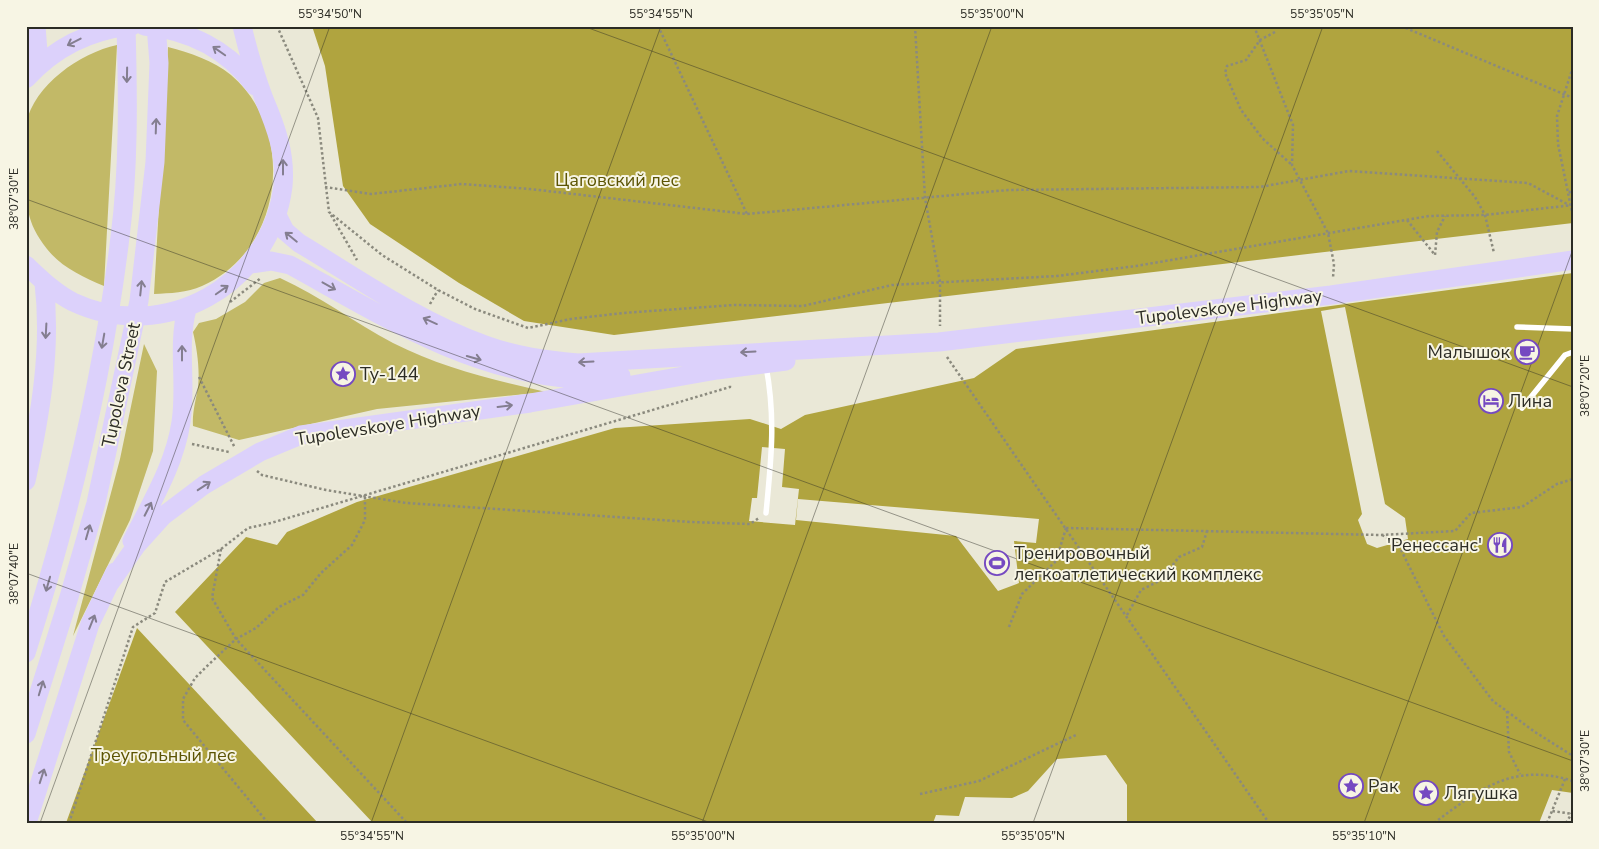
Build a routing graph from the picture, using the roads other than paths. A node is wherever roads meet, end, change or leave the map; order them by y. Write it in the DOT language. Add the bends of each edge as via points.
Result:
graph roads {
  1 [pos="36,26"];
  2 [pos="132,26"];
  3 [pos="144,26"];
  4 [pos="156,26"];
  5 [pos="242,26"];
  6 [pos="120,27"];
  7 [pos="32,72"];
  8 [pos="264,99"];
  9 [pos="277,215"];
  10 [pos="1573,260"];
  11 [pos="26,265"];
  12 [pos="258,269"];
  13 [pos="44,283"];
  14 [pos="188,308"];
  15 [pos="1517,326"];
  16 [pos="1573,329"];
  17 [pos="884,345"];
  18 [pos="1573,352"];
  19 [pos="765,364"];
  20 [pos="722,369"];
  21 [pos="1522,408"];
  22 [pos="26,481"];
  23 [pos="766,513"];
  24 [pos="110,583"];
  25 [pos="26,653"];
  26 [pos="26,734"];
  27 [pos="27,823"];
  1 -- 7 [label="main road"];
  2 -- 6 [label="main road"];
  8 -- 3 [label="main road, one-way" via="244,71 217,49 186,34"];
  26 -- 4 [label="main road, Tupoleva Street, one-way" via="96,503 139,301 155,162 159,63"];
  5 -- 8 [label="main road"];
  6 -- 7 [label="main road, one-way" via="73,41"];
  6 -- 25 [label="main road, Tupoleva Street, one-way" via="125,164 120,237 91,414 68,510"];
  9 -- 8 [label="main road, one-way" via="283,186 283,156 276,126"];
  9 -- 12 [label="main road"];
  17 -- 9 [label="main road, Tupolevskoye Highway, one-way" via="578,363 532,358 485,345 423,318 299,243 285,231"];
  10 -- 17 [label="main road, Tupolevskoye Highway" via="1331,295 939,342"];
  11 -- 13 [label="main road"];
  14 -- 12 [label="main road, one-way"];
  12 -- 20 [label="main road, Tupolevskoye Highway, one-way" via="272,261 290,265 415,334 465,356 521,372 576,379"];
  13 -- 14 [label="main road" via="74,303 100,312 154,316"];
  13 -- 22 [label="main road, one-way" via="46,320 42,388"];
  24 -- 14 [label="main road, one-way" via="162,482 176,447 182,421 182,327"];
  15 -- 16 [label="lane"];
  17 -- 19 [label="main road, Tupolevskoye Highway"];
  18 -- 21 [label="lane" via="1565,355"];
  19 -- 20 [label="main road, Tupolevskoye Highway"];
  19 -- 23 [label="lane" via="773,432"];
  24 -- 20 [label="main road, Tupolevskoye Highway, one-way" via="136,546 163,516 204,485 260,452 301,435 530,403"];
  27 -- 24 [label="main road, one-way" via="90,624"];
}
